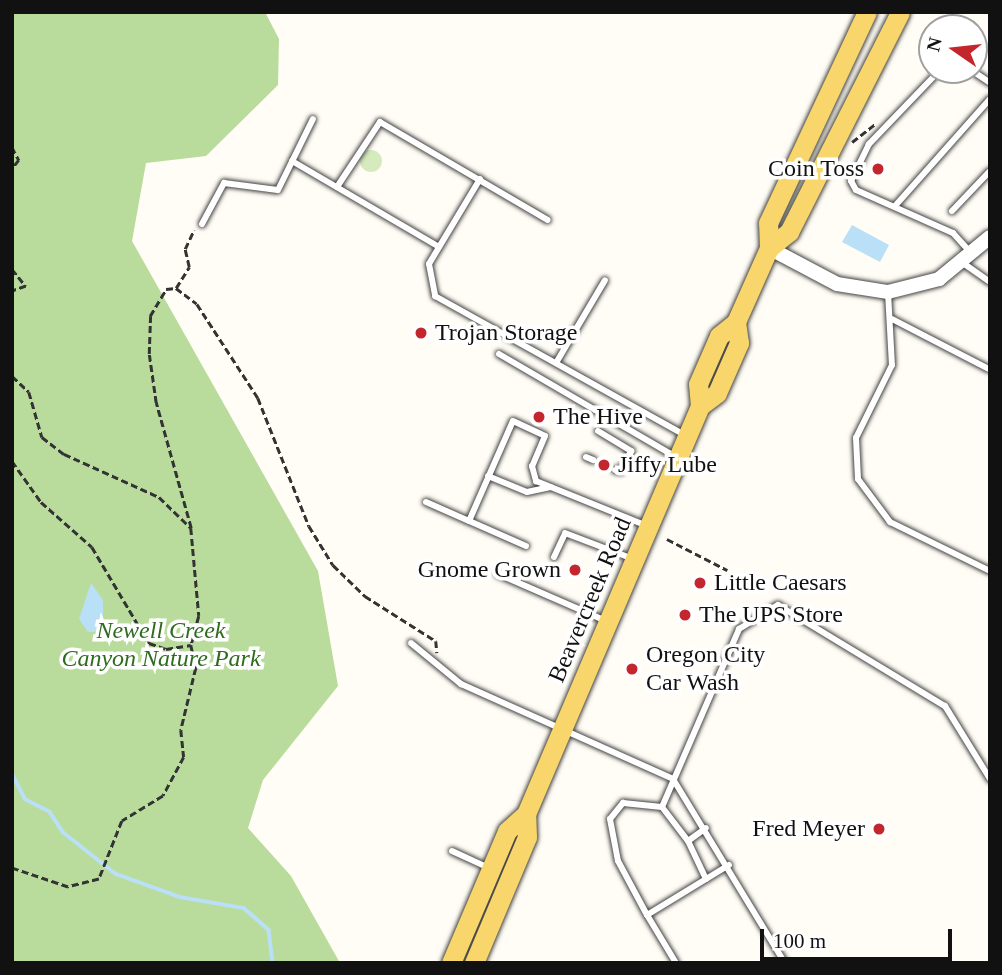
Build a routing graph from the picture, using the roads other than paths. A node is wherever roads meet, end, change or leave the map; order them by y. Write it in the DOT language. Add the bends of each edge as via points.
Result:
graph roads {
  1 [pos="867,12"];
  2 [pos="900,12"];
  3 [pos="926,84"];
  4 [pos="990,99"];
  5 [pos="313,119"];
  6 [pos="292,161"];
  7 [pos="990,170"];
  8 [pos="480,179"];
  9 [pos="337,187"];
  10 [pos="894,206"];
  11 [pos="952,211"];
  12 [pos="548,220"];
  13 [pos="202,224"];
  14 [pos="990,237"];
  15 [pos="439,247"];
  16 [pos="769,248"];
  17 [pos="968,259"];
  18 [pos="605,280"];
  19 [pos="990,282"];
  20 [pos="888,292"];
  21 [pos="892,319"];
  22 [pos="499,354"];
  23 [pos="556,363"];
  24 [pos="989,369"];
  25 [pos="598,431"];
  26 [pos="687,436"];
  27 [pos="678,458"];
  28 [pos="615,470"];
  29 [pos="488,476"];
  30 [pos="551,487"];
  31 [pos="426,502"];
  32 [pos="469,521"];
  33 [pos="648,527"];
  34 [pos="526,546"];
  35 [pos="554,557"];
  36 [pos="634,560"];
  37 [pos="990,571"];
  38 [pos="498,574"];
  39 [pos="608,621"];
  40 [pos="411,643"];
  41 [pos="562,728"];
  42 [pos="673,779"];
  43 [pos="990,779"];
  44 [pos="662,807"];
  45 [pos="526,814"];
  46 [pos="706,828"];
  47 [pos="688,841"];
  48 [pos="452,852"];
  49 [pos="729,865"];
  50 [pos="491,869"];
  51 [pos="706,879"];
  52 [pos="647,915"];
  53 [pos="451,963"];
  54 [pos="473,963"];
  55 [pos="676,963"];
  56 [pos="785,963"];
  1 -- 16 [label="main road, Beavercreek Road" via="768,223"];
  2 -- 16 [label="main road, Beavercreek Road" via="789,232"];
  3 -- 10 [label="lane" via="885,127 851,181"];
  4 -- 10 [label="lane"];
  5 -- 6 [label="lane"];
  6 -- 9 [label="lane"];
  6 -- 13 [label="lane" via="278,190 224,183"];
  7 -- 11 [label="lane"];
  8 -- 9 [label="lane" via="380,122"];
  8 -- 12 [label="lane"];
  8 -- 15 [label="lane"];
  9 -- 15 [label="lane"];
  10 -- 17 [label="lane" via="953,233"];
  14 -- 17 [label="street"];
  15 -- 23 [label="lane" via="428,275 435,296"];
  16 -- 20 [label="street" via="837,284"];
  16 -- 26 [label="main road, Beavercreek Road" via="736,322 719,336 708,360 698,384 700,406"];
  17 -- 19 [label="lane"];
  17 -- 20 [label="street" via="939,279"];
  18 -- 23 [label="lane"];
  20 -- 21 [label="lane"];
  21 -- 24 [label="lane"];
  21 -- 37 [label="lane" via="892,365 852,452 858,479 890,522"];
  22 -- 27 [label="lane"];
  23 -- 26 [label="lane"];
  25 -- 28 [label="lane" via="631,451 621,471"];
  26 -- 27 [label="main road, Beavercreek Road"];
  27 -- 33 [label="main road, Beavercreek Road"];
  29 -- 30 [label="lane" via="527,492"];
  29 -- 30 [label="lane" via="513,421 545,436 532,466 536,481"];
  29 -- 32 [label="lane"];
  30 -- 33 [label="lane"];
  31 -- 32 [label="lane"];
  32 -- 34 [label="lane"];
  33 -- 36 [label="main road, Beavercreek Road"];
  35 -- 36 [label="lane" via="565,533"];
  36 -- 39 [label="main road, Beavercreek Road"];
  38 -- 39 [label="lane"];
  39 -- 41 [label="main road, Beavercreek Road"];
  40 -- 41 [label="lane" via="431,665"];
  41 -- 42 [label="lane"];
  41 -- 45 [label="main road, Beavercreek Road"];
  42 -- 43 [label="lane" via="739,629 778,605 945,706"];
  42 -- 44 [label="lane"];
  42 -- 46 [label="lane"];
  44 -- 47 [label="lane"];
  44 -- 52 [label="lane" via="623,803 610,818 618,861"];
  45 -- 50 [label="main road, Beavercreek Road" via="507,831"];
  45 -- 54 [label="main road, Beavercreek Road" via="527,838"];
  46 -- 47 [label="lane"];
  46 -- 49 [label="lane"];
  47 -- 51 [label="lane"];
  48 -- 50 [label="lane"];
  49 -- 51 [label="lane"];
  49 -- 56 [label="lane"];
  50 -- 53 [label="main road, Beavercreek Road"];
  50 -- 54 [label="main road" via="496,885"];
  51 -- 52 [label="lane"];
  52 -- 55 [label="lane"];
}
